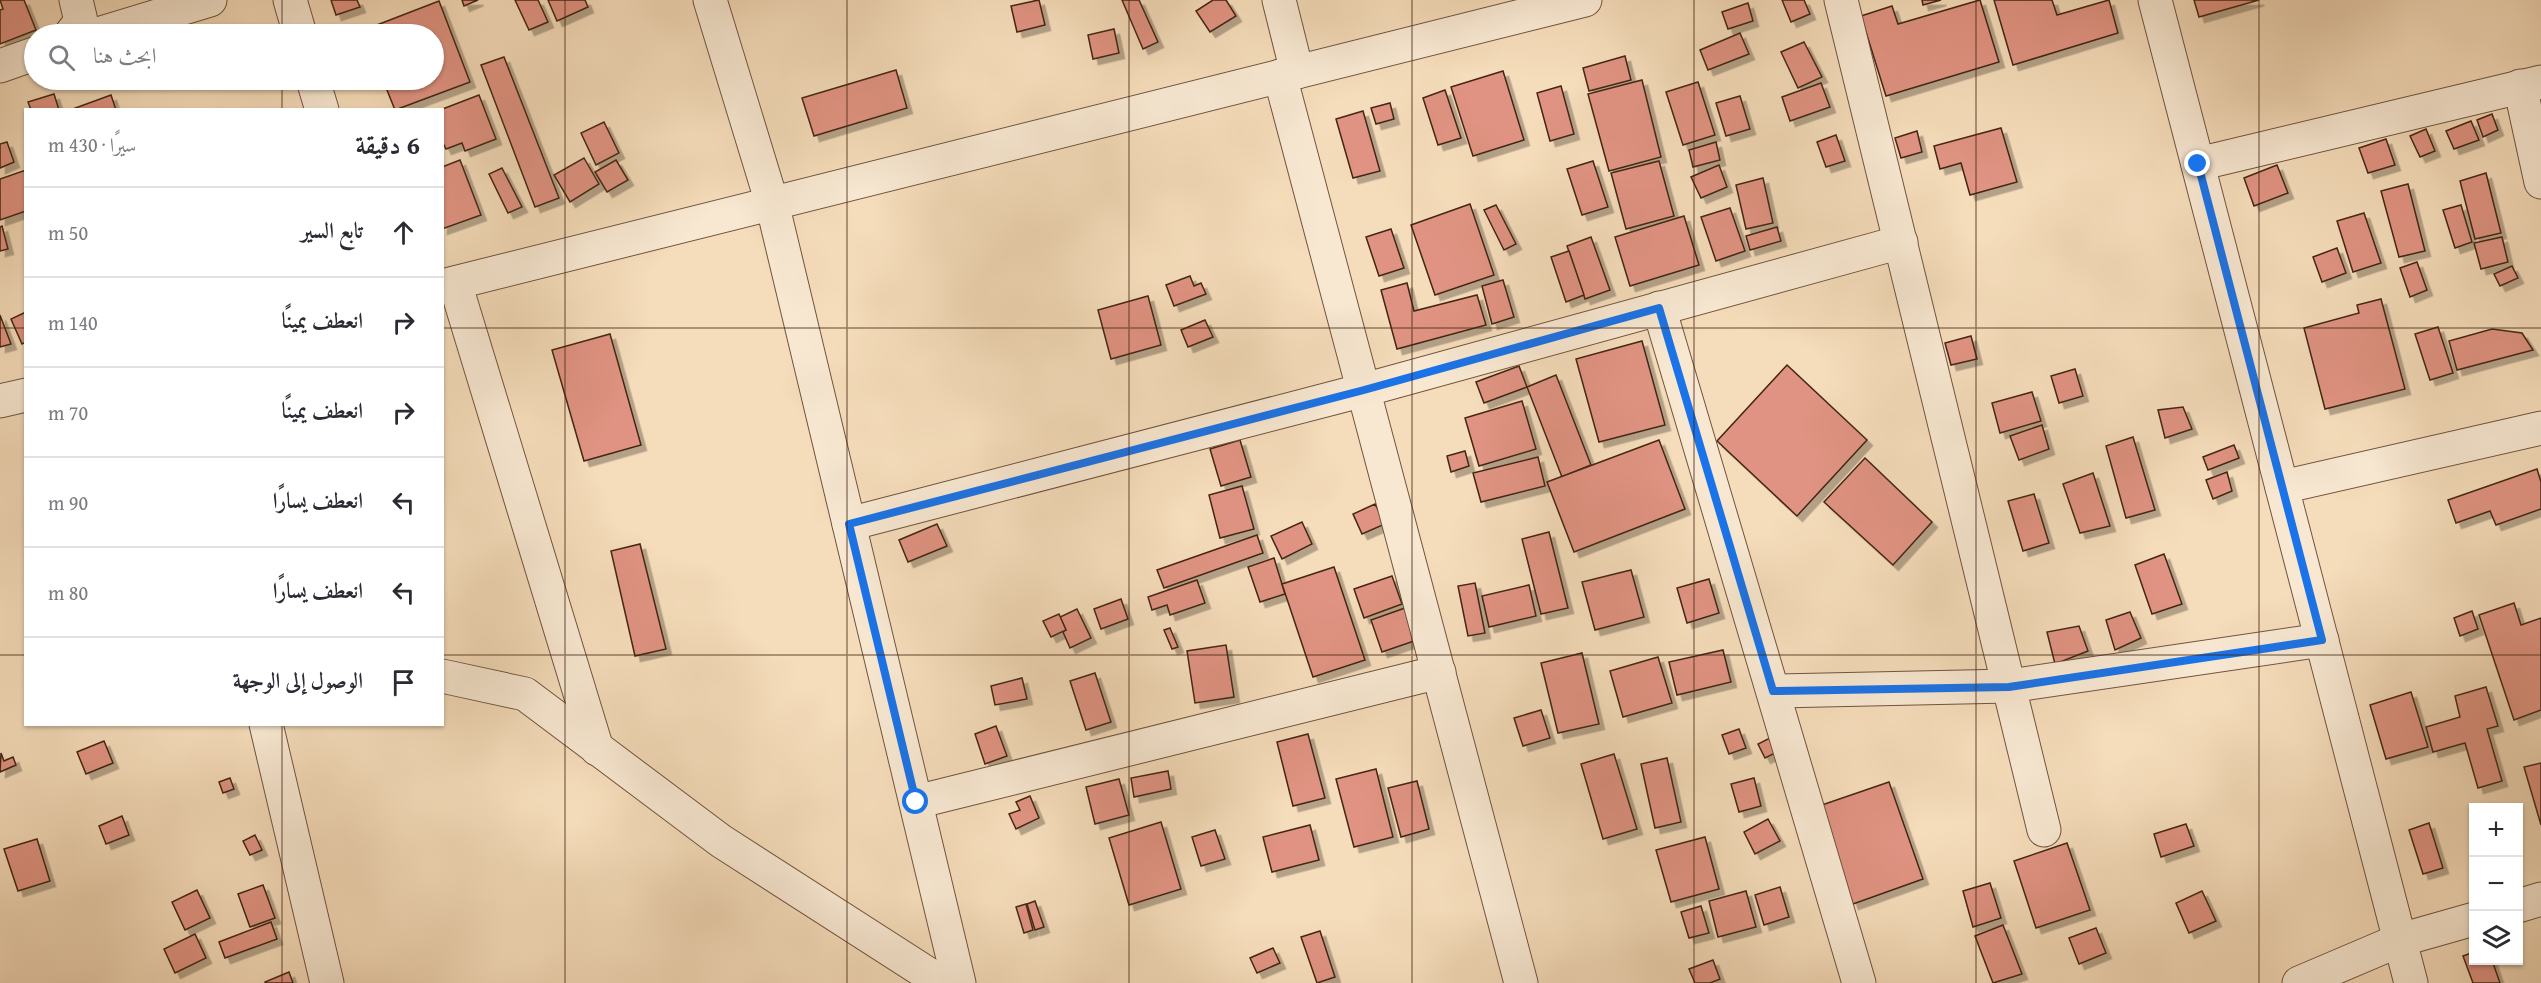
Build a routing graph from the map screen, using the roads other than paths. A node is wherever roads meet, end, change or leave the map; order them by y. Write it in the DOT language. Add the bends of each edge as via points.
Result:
graph roads {
  1 [pos="76,0"];
  2 [pos="210,0"];
  3 [pos="290,0"];
  4 [pos="710,0"];
  5 [pos="1279,0"];
  6 [pos="1585,0"];
  7 [pos="1841,0"];
  8 [pos="2156,0"];
  9 [pos="79,24"];
  10 [pos="131,24"];
  11 [pos="297,24"];
  12 [pos="24,58"];
  13 [pos="0,66"];
  14 [pos="1289,74"];
  15 [pos="2530,84"];
  16 [pos="317,90"];
  17 [pos="321,108"];
  18 [pos="2198,164"];
  19 [pos="2541,182"];
  20 [pos="772,203"];
  21 [pos="1900,242"];
  22 [pos="449,285"];
  23 [pos="1659,308"];
  24 [pos="1364,390"];
  25 [pos="24,395"];
  26 [pos="0,401"];
  27 [pos="2541,428"];
  28 [pos="2282,487"];
  29 [pos="849,524"];
  30 [pos="2322,640"];
  31 [pos="1439,672"];
  32 [pos="444,676"];
  33 [pos="2009,687"];
  34 [pos="1773,691"];
  35 [pos="266,726"];
  36 [pos="597,749"];
  37 [pos="916,802"];
  38 [pos="2044,830"];
  39 [pos="2541,899"];
  40 [pos="2523,904"];
  41 [pos="2469,920"];
  42 [pos="2400,940"];
  43 [pos="327,983"];
  44 [pos="942,983"];
  45 [pos="959,983"];
  46 [pos="1521,983"];
  47 [pos="1859,983"];
  48 [pos="2300,983"];
  49 [pos="2411,983"];
  1 -- 9 [label="street"];
  2 -- 10 [label="street"];
  3 -- 11 [label="street"];
  4 -- 20 [label="street"];
  5 -- 14 [label="street"];
  6 -- 14 [label="street"];
  7 -- 21 [label="street"];
  8 -- 18 [label="street"];
  12 -- 13 [label="street"];
  14 -- 20 [label="street"];
  14 -- 24 [label="street"];
  15 -- 18 [label="street"];
  15 -- 19 [label="street"];
  16 -- 17 [label="street"];
  18 -- 28 [label="street"];
  20 -- 22 [label="street"];
  20 -- 29 [label="street"];
  21 -- 23 [label="street"];
  21 -- 33 [label="street"];
  22 -- 36 [label="street"];
  23 -- 24 [label="street"];
  23 -- 34 [label="street"];
  24 -- 29 [label="street"];
  24 -- 31 [label="street"];
  25 -- 26 [label="street"];
  27 -- 28 [label="street"];
  28 -- 30 [label="street"];
  29 -- 37 [label="street"];
  30 -- 33 [label="street"];
  30 -- 42 [label="street"];
  31 -- 37 [label="street"];
  31 -- 46 [label="street"];
  32 -- 36 [label="street" via="525,694"];
  33 -- 34 [label="street"];
  33 -- 38 [label="street"];
  34 -- 47 [label="street"];
  35 -- 43 [label="street"];
  36 -- 44 [label="street" via="722,841"];
  37 -- 45 [label="street"];
  39 -- 40 [label="street"];
  41 -- 42 [label="street"];
  42 -- 48 [label="street"];
  42 -- 49 [label="street"];
}
